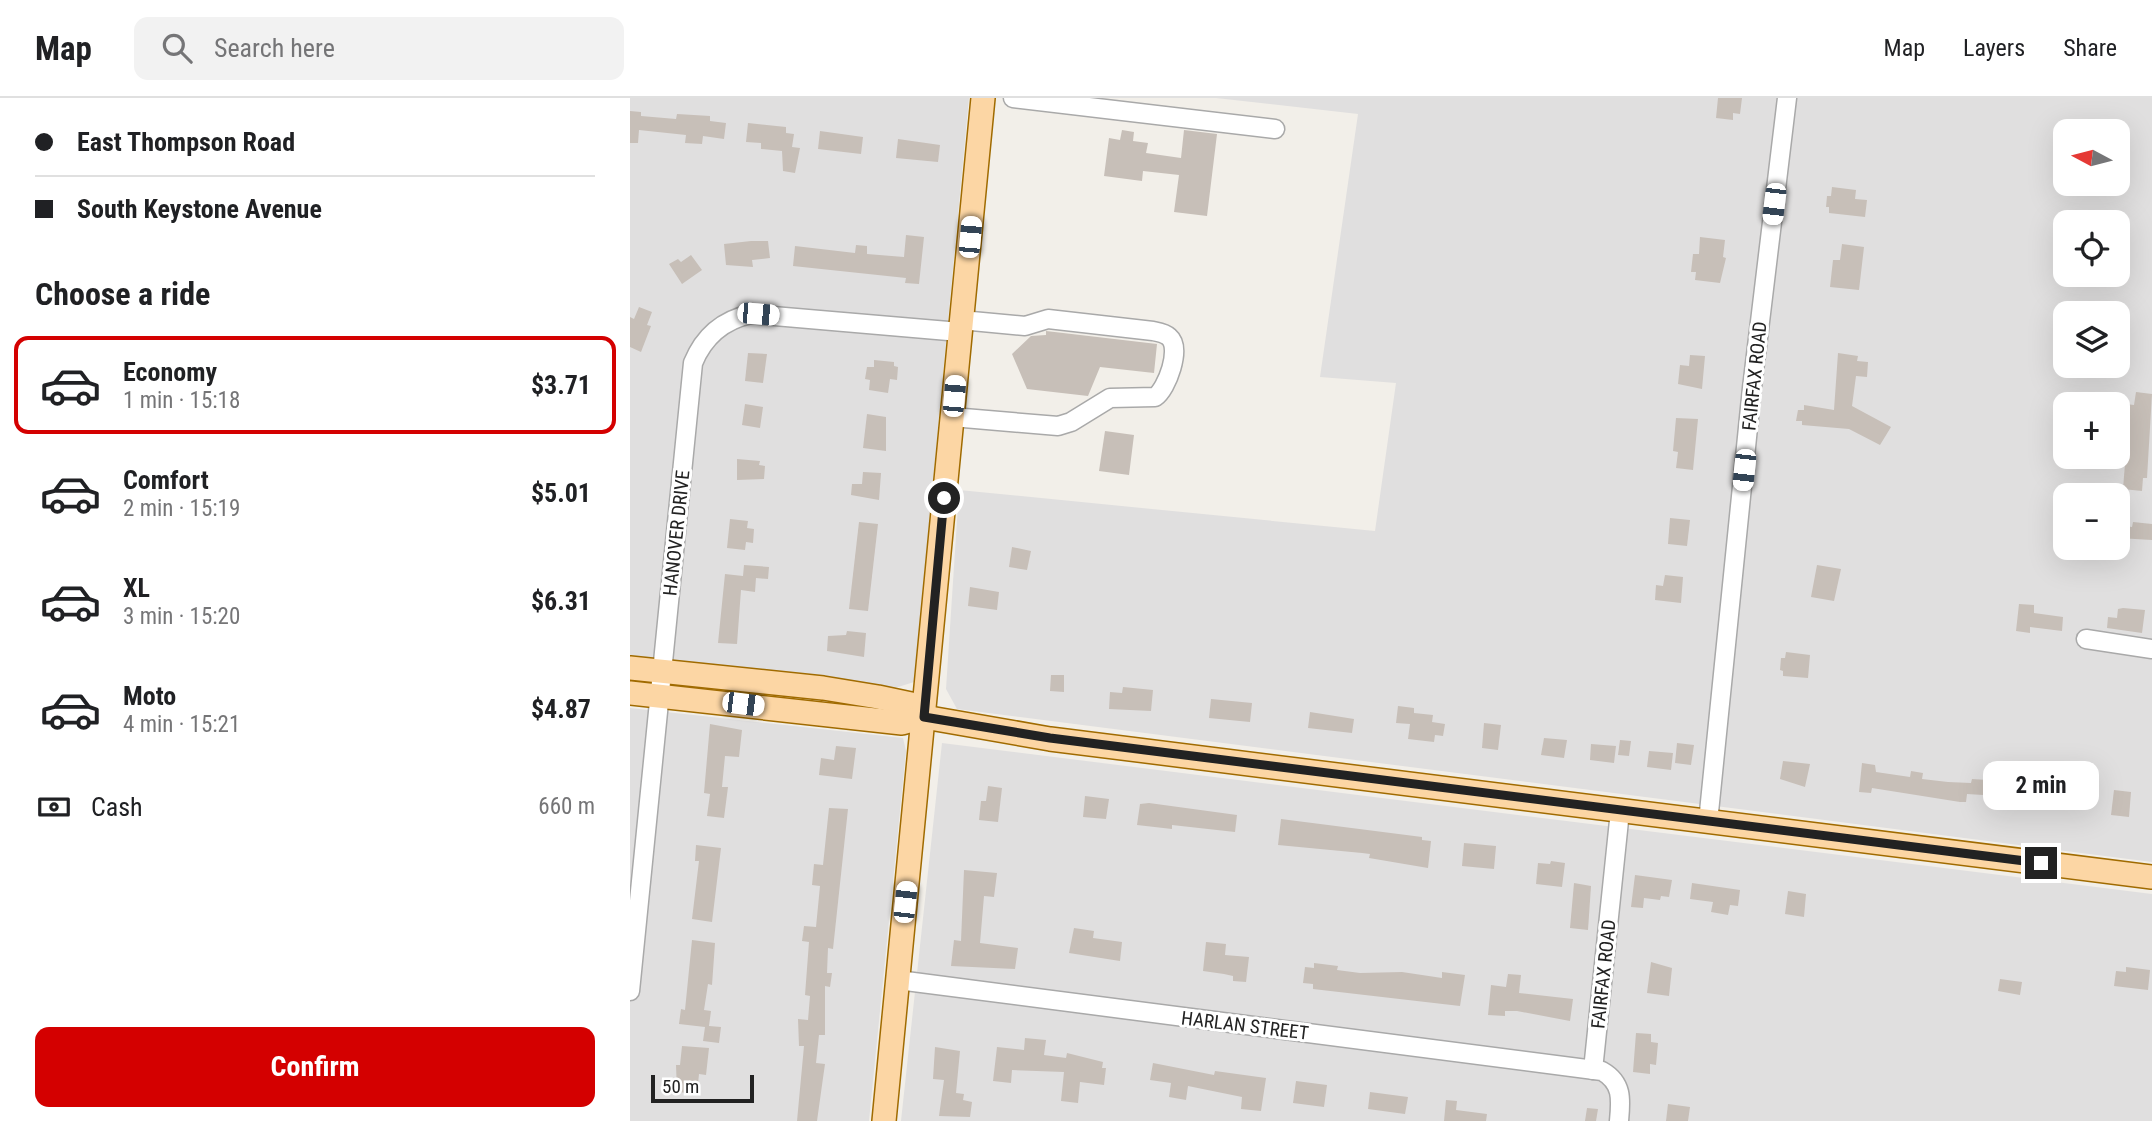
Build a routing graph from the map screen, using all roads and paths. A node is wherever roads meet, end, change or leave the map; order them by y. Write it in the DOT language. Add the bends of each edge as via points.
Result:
graph roads {
  1 [pos="983,98"];
  2 [pos="1013,98"];
  3 [pos="1787,98"];
  4 [pos="1275,130"];
  5 [pos="961,326"];
  6 [pos="952,417"];
  7 [pos="2086,639"];
  8 [pos="2152,649"];
  9 [pos="630,667"];
  10 [pos="663,671"];
  11 [pos="630,693"];
  12 [pos="660,696"];
  13 [pos="924,717"];
  14 [pos="1620,811"];
  15 [pos="1708,822"];
  16 [pos="2152,877"];
  17 [pos="898,980"];
  18 [pos="630,991"];
  19 [pos="1593,1070"];
  20 [pos="884,1121"];
  21 [pos="1619,1121"];
  1 -- 5 [label="main road"];
  2 -- 4 [label="street"];
  3 -- 15 [label="street, FAIRFAX ROAD"];
  5 -- 6 [label="main road"];
  5 -- 6 [label="street, HANOVER DRIVE" via="1025,326 1048,319 1163,333 1173,343 1173,361 1163,392 1155,397 1110,398 1058,426"];
  5 -- 10 [label="street, HANOVER DRIVE" via="758,314 738,317 710,334 693,363"];
  6 -- 13 [label="main road"];
  7 -- 8 [label="street"];
  9 -- 10 [label="main road"];
  10 -- 12 [label="street, HANOVER DRIVE"];
  10 -- 13 [label="main road" via="878,697 911,704"];
  11 -- 12 [label="main road"];
  12 -- 13 [label="main road" via="902,723"];
  12 -- 18 [label="street, HANOVER DRIVE"];
  13 -- 14 [label="main road" via="1050,738"];
  13 -- 17 [label="main road"];
  14 -- 15 [label="main road"];
  14 -- 19 [label="street, FAIRFAX ROAD"];
  15 -- 16 [label="main road"];
  17 -- 19 [label="street, HARLAN STREET"];
  17 -- 20 [label="main road"];
  19 -- 21 [label="street" via="1611,1076 1616,1083 1621,1100"];
}
